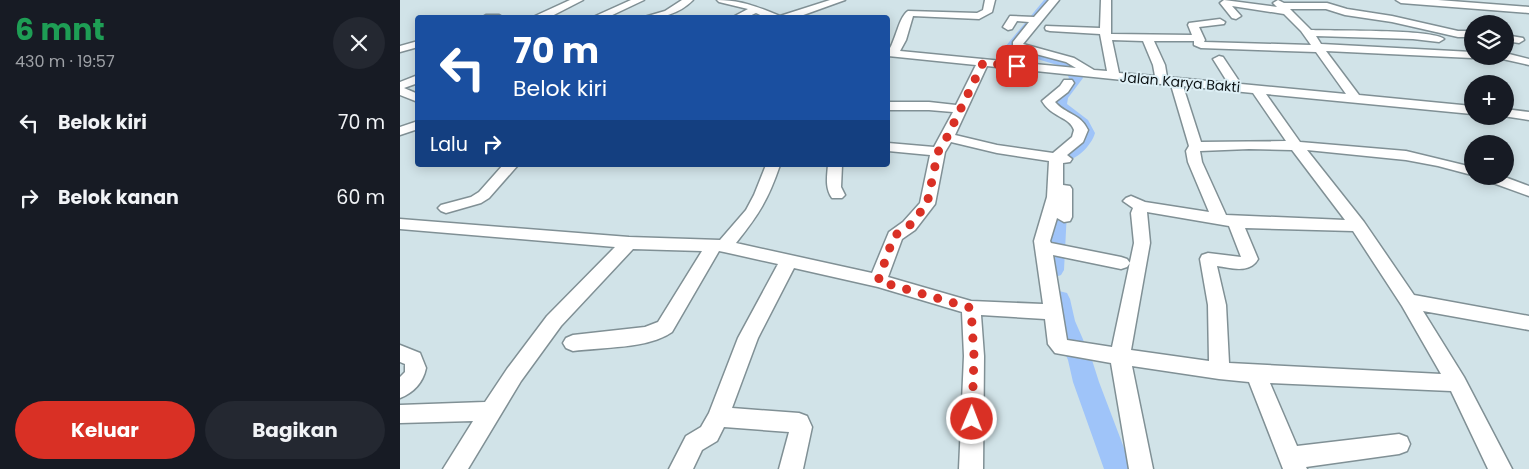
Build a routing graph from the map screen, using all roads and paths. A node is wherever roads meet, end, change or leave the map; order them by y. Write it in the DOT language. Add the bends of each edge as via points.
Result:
graph roads {
  1 [pos="639,0"];
  2 [pos="688,0"];
  3 [pos="722,0"];
  4 [pos="840,0"];
  5 [pos="990,0"];
  6 [pos="1054,0"];
  7 [pos="1106,0"];
  8 [pos="1401,0"];
  9 [pos="576,1"];
  10 [pos="1226,1"];
  11 [pos="743,5"];
  12 [pos="589,6"];
  13 [pos="1281,6"];
  14 [pos="756,9"];
  15 [pos="1529,10"];
  16 [pos="732,14"];
  17 [pos="542,15"];
  18 [pos="604,15"];
  19 [pos="659,15"];
  20 [pos="771,15"];
  21 [pos="792,15"];
  22 [pos="1236,16"];
  23 [pos="1377,17"];
  24 [pos="1392,19"];
  25 [pos="1033,20"];
  26 [pos="1220,22"];
  27 [pos="1008,27"];
  28 [pos="1050,28"];
  29 [pos="1308,32"];
  30 [pos="1106,34"];
  31 [pos="1458,34"];
  32 [pos="1464,34"];
  33 [pos="1389,36"];
  34 [pos="1148,39"];
  35 [pos="1514,39"];
  36 [pos="1444,40"];
  37 [pos="1519,40"];
  38 [pos="1464,44"];
  39 [pos="415,45"];
  40 [pos="1201,45"];
  41 [pos="1319,48"];
  42 [pos="400,49"];
  43 [pos="415,52"];
  44 [pos="890,53"];
  45 [pos="1464,54"];
  46 [pos="1219,59"];
  47 [pos="1514,59"];
  48 [pos="1529,62"];
  49 [pos="983,63"];
  50 [pos="1080,76"];
  51 [pos="1114,76"];
  52 [pos="415,79"];
  53 [pos="1161,80"];
  54 [pos="1176,80"];
  55 [pos="400,86"];
  56 [pos="1236,86"];
  57 [pos="1257,89"];
  58 [pos="400,90"];
  59 [pos="415,97"];
  60 [pos="1355,98"];
  61 [pos="890,106"];
  62 [pos="959,109"];
  63 [pos="1464,109"];
  64 [pos="1514,114"];
  65 [pos="1529,116"];
  66 [pos="1514,117"];
  67 [pos="415,126"];
  68 [pos="1529,126"];
  69 [pos="400,131"];
  70 [pos="947,137"];
  71 [pos="1196,146"];
  72 [pos="1296,146"];
  73 [pos="890,147"];
  74 [pos="938,152"];
  75 [pos="1061,159"];
  76 [pos="509,167"];
  77 [pos="773,167"];
  78 [pos="835,167"];
  79 [pos="1464,169"];
  80 [pos="1512,185"];
  81 [pos="1529,191"];
  82 [pos="837,195"];
  83 [pos="446,208"];
  84 [pos="1064,217"];
  85 [pos="1228,221"];
  86 [pos="400,224"];
  87 [pos="1358,226"];
  88 [pos="629,243"];
  89 [pos="719,246"];
  90 [pos="1045,248"];
  91 [pos="789,260"];
  92 [pos="1121,264"];
  93 [pos="878,281"];
  94 [pos="1408,301"];
  95 [pos="971,308"];
  96 [pos="1053,312"];
  97 [pos="1529,323"];
  98 [pos="573,343"];
  99 [pos="400,353"];
  100 [pos="1120,356"];
  101 [pos="1219,371"];
  102 [pos="1256,374"];
  103 [pos="1457,383"];
  104 [pos="400,389"];
  105 [pos="492,411"];
  106 [pos="400,414"];
  107 [pos="718,417"];
  108 [pos="1399,444"];
  109 [pos="1293,464"];
  110 [pos="456,469"];
  111 [pos="681,469"];
  112 [pos="790,469"];
  113 [pos="971,469"];
  114 [pos="1141,469"];
  115 [pos="1500,469"];
  1 -- 18 [label="street"];
  2 -- 19 [label="street"];
  3 -- 11 [label="street"];
  4 -- 21 [label="street"];
  5 -- 44 [label="street" via="987,12 977,19 911,13 900,44"];
  6 -- 25 [label="street"];
  7 -- 30 [label="street"];
  8 -- 15 [label="street"];
  8 -- 24 [label="street"];
  9 -- 12 [label="street"];
  9 -- 17 [label="street"];
  10 -- 13 [label="street"];
  10 -- 22 [label="street"];
  11 -- 14 [label="street"];
  11 -- 16 [label="street"];
  13 -- 23 [label="street" via="1327,6"];
  13 -- 29 [label="street"];
  14 -- 16 [label="street"];
  14 -- 20 [label="street"];
  23 -- 24 [label="street"];
  23 -- 33 [label="street"];
  24 -- 31 [label="street"];
  25 -- 27 [label="street" via="1014,18"];
  25 -- 50 [label="street" via="1017,46 1070,60"];
  26 -- 40 [label="street" via="1193,25"];
  28 -- 30 [label="street"];
  29 -- 33 [label="street"];
  29 -- 41 [label="street"];
  30 -- 34 [label="street"];
  30 -- 51 [label="street"];
  31 -- 32 [label="street"];
  31 -- 38 [label="street"];
  33 -- 36 [label="street"];
  34 -- 40 [label="street"];
  34 -- 53 [label="street" via="1159,65"];
  35 -- 37 [label="street"];
  39 -- 42 [label="street"];
  40 -- 41 [label="street"];
  41 -- 45 [label="street"];
  41 -- 60 [label="street"];
  42 -- 43 [label="street"];
  44 -- 49 [label="street, Jalan Karya Bakti"];
  46 -- 56 [label="street"];
  47 -- 48 [label="street"];
  49 -- 50 [label="street, Jalan Karya Bakti"];
  49 -- 62 [label="street"];
  50 -- 51 [label="street, Jalan Karya Bakti"];
  50 -- 75 [label="street" via="1050,99 1049,104 1054,110 1079,123 1086,134"];
  51 -- 53 [label="street, Jalan Karya Bakti"];
  52 -- 55 [label="street"];
  53 -- 54 [label="street, Jalan Karya Bakti"];
  54 -- 56 [label="street, Jalan Karya Bakti"];
  54 -- 71 [label="street"];
  56 -- 57 [label="street, Jalan Karya Bakti"];
  57 -- 60 [label="street, Jalan Karya Bakti"];
  57 -- 72 [label="street"];
  58 -- 59 [label="street"];
  60 -- 63 [label="street, Jalan Karya Bakti"];
  61 -- 62 [label="street"];
  62 -- 70 [label="street"];
  64 -- 65 [label="street"];
  66 -- 68 [label="street"];
  67 -- 69 [label="street"];
  70 -- 74 [label="street"];
  70 -- 75 [label="street"];
  71 -- 72 [label="street"];
  71 -- 85 [label="street" via="1193,151 1195,162"];
  72 -- 79 [label="street" via="1374,151"];
  72 -- 87 [label="street"];
  73 -- 74 [label="street"];
  74 -- 93 [label="street" via="927,204 909,226 894,236"];
  75 -- 84 [label="street" via="1064,168"];
  75 -- 90 [label="street" via="1055,197 1044,231"];
  76 -- 83 [label="street" via="476,200"];
  77 -- 89 [label="street" via="752,213"];
  78 -- 82 [label="street"];
  80 -- 81 [label="street"];
  85 -- 87 [label="street"];
  85 -- 100 [label="street" via="1136,203 1142,243"];
  85 -- 101 [label="street" via="1250,260 1244,263 1208,259 1217,305"];
  86 -- 88 [label="street"];
  87 -- 94 [label="street"];
  88 -- 89 [label="street"];
  88 -- 105 [label="street" via="554,322"];
  89 -- 91 [label="street"];
  89 -- 98 [label="street" via="665,327 656,333"];
  90 -- 92 [label="street"];
  90 -- 96 [label="street"];
  91 -- 93 [label="street"];
  91 -- 107 [label="street" via="748,338"];
  93 -- 95 [label="street"];
  94 -- 97 [label="street"];
  94 -- 103 [label="street"];
  95 -- 96 [label="street"];
  95 -- 113 [label="street" via="974,356"];
  96 -- 100 [label="street" via="1057,338 1071,349"];
  99 -- 104 [label="street" via="413,359 416,371"];
  100 -- 101 [label="street"];
  100 -- 114 [label="street"];
  101 -- 102 [label="street"];
  102 -- 103 [label="street"];
  102 -- 109 [label="street"];
  103 -- 115 [label="street"];
  105 -- 106 [label="street"];
  105 -- 110 [label="street"];
  107 -- 111 [label="street" via="709,434 694,443"];
  107 -- 112 [label="street" via="799,423 800,433"];
  108 -- 109 [label="street"];
}
